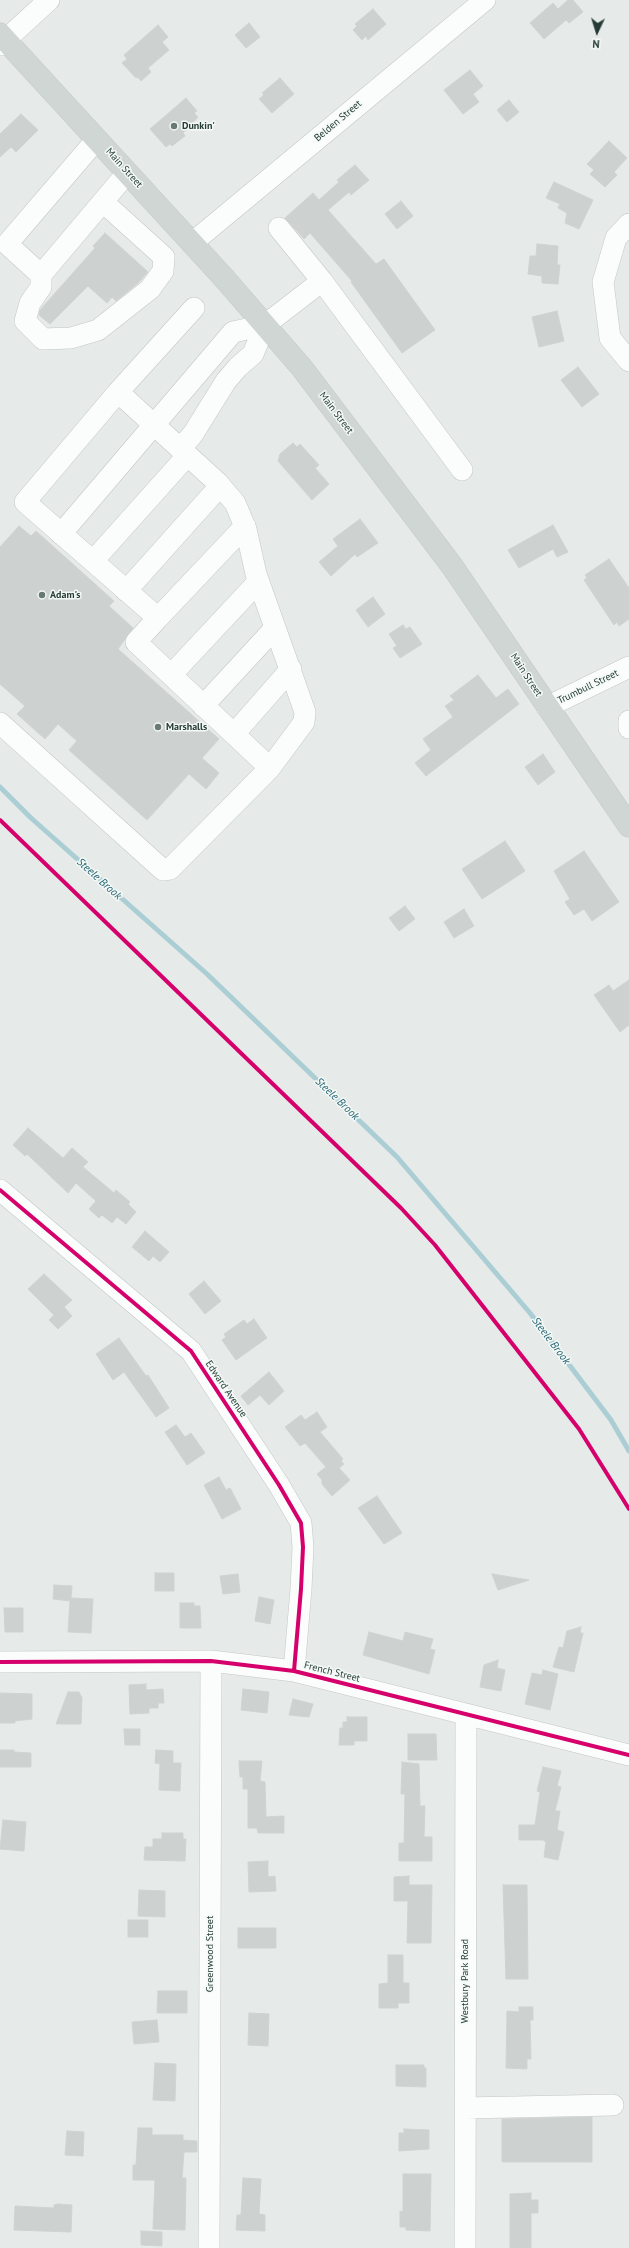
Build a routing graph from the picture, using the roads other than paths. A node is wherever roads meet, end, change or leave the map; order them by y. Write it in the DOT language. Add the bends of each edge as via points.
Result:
graph roads {
  1 [pos="49,0"];
  2 [pos="485,0"];
  3 [pos="2,40"];
  4 [pos="97,139"];
  5 [pos="127,173"];
  6 [pos="103,202"];
  7 [pos="629,224"];
  8 [pos="279,228"];
  9 [pos="192,243"];
  10 [pos="41,275"];
  11 [pos="322,281"];
  12 [pos="194,308"];
  13 [pos="265,325"];
  14 [pos="629,361"];
  15 [pos="118,392"];
  16 [pos="154,426"];
  17 [pos="183,452"];
  18 [pos="462,470"];
  19 [pos="220,486"];
  20 [pos="244,526"];
  21 [pos="61,534"];
  22 [pos="92,561"];
  23 [pos="258,582"];
  24 [pos="126,591"];
  25 [pos="158,618"];
  26 [pos="275,628"];
  27 [pos="629,667"];
  28 [pos="291,669"];
  29 [pos="171,675"];
  30 [pos="204,706"];
  31 [pos="547,708"];
  32 [pos="629,721"];
  33 [pos="0,723"];
  34 [pos="629,728"];
  35 [pos="234,734"];
  36 [pos="270,768"];
  37 [pos="629,826"];
  38 [pos="0,1190"];
  39 [pos="211,1661"];
  40 [pos="0,1662"];
  41 [pos="294,1671"];
  42 [pos="466,1714"];
  43 [pos="621,1753"];
  44 [pos="614,2105"];
  45 [pos="465,2108"];
  46 [pos="209,2248"];
  47 [pos="465,2248"];
  1 -- 3 [label="street"];
  2 -- 9 [label="street, Belden Street"];
  3 -- 4 [label="main road, Main Street"];
  4 -- 5 [label="main road, Main Street"];
  4 -- 10 [label="street" via="7,244"];
  5 -- 6 [label="street"];
  5 -- 9 [label="main road, Main Street"];
  6 -- 10 [label="street"];
  6 -- 10 [label="street" via="164,257 163,271 150,289 98,330 71,338 43,339 25,322 30,303 41,287"];
  7 -- 14 [label="street" via="616,238 603,282 610,338"];
  8 -- 11 [label="street"];
  9 -- 13 [label="main road, Main Street"];
  11 -- 13 [label="street"];
  11 -- 18 [label="street"];
  12 -- 15 [label="street"];
  13 -- 16 [label="street" via="233,332"];
  13 -- 17 [label="street" via="253,354 226,381"];
  13 -- 31 [label="main road, Main Street" via="302,368 452,566"];
  15 -- 16 [label="street"];
  15 -- 21 [label="street" via="25,502"];
  16 -- 17 [label="street"];
  16 -- 21 [label="street"];
  17 -- 19 [label="street"];
  17 -- 22 [label="street"];
  19 -- 20 [label="street" via="235,503"];
  19 -- 24 [label="street"];
  20 -- 23 [label="street"];
  20 -- 25 [label="street"];
  21 -- 22 [label="street"];
  22 -- 24 [label="street"];
  23 -- 26 [label="street"];
  23 -- 29 [label="street"];
  24 -- 25 [label="street"];
  25 -- 29 [label="street" via="136,642"];
  26 -- 28 [label="street"];
  26 -- 30 [label="street"];
  27 -- 31 [label="street, Trumbull Street"];
  28 -- 35 [label="street"];
  28 -- 36 [label="street" via="305,712 304,722"];
  29 -- 30 [label="street"];
  30 -- 35 [label="street"];
  31 -- 37 [label="main road, Main Street"];
  32 -- 34 [label="street"];
  33 -- 36 [label="street" via="163,870 170,869"];
  35 -- 36 [label="street"];
  38 -- 41 [label="street, Edward Avenue" via="191,1351 279,1485 301,1523 303,1547"];
  39 -- 40 [label="street, French Street"];
  39 -- 41 [label="street, French Street"];
  39 -- 46 [label="street, Greenwood Street"];
  41 -- 42 [label="street, French Street"];
  42 -- 43 [label="street, French Street"];
  42 -- 45 [label="street, Westbury Park Road"];
  44 -- 45 [label="street"];
  45 -- 47 [label="street, Westbury Park Road"];
}
